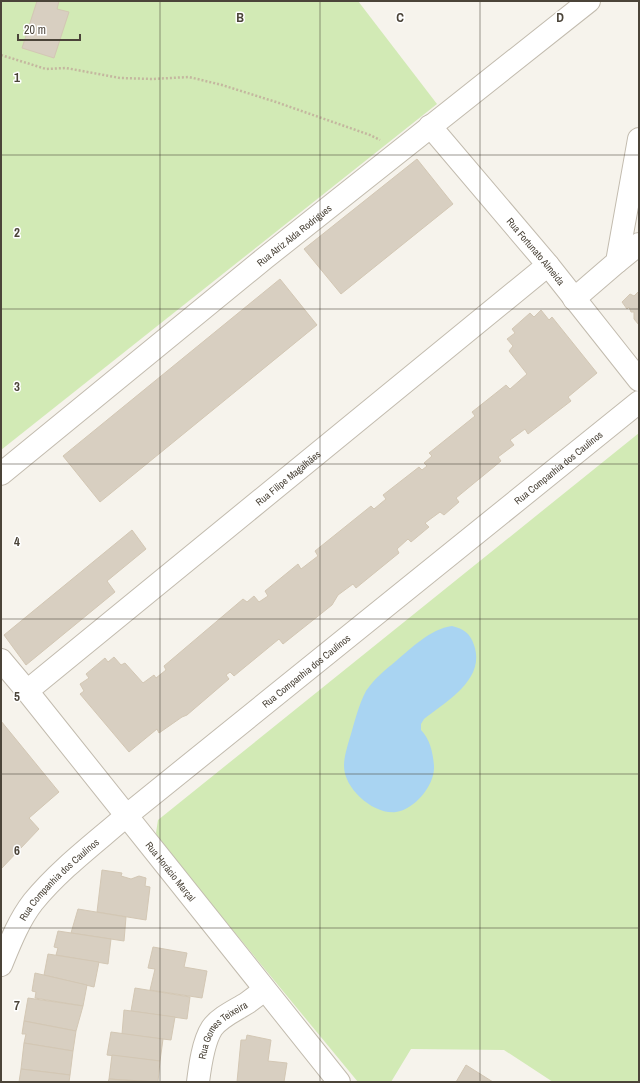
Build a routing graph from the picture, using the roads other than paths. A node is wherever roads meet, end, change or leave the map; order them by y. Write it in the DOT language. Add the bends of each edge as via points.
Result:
graph roads {
  1 [pos="589,1"];
  2 [pos="430,126"];
  3 [pos="639,139"];
  4 [pos="639,244"];
  5 [pos="617,262"];
  6 [pos="548,265"];
  7 [pos="574,299"];
  8 [pos="639,380"];
  9 [pos="639,402"];
  10 [pos="1,474"];
  11 [pos="1,660"];
  12 [pos="27,691"];
  13 [pos="126,816"];
  14 [pos="1,965"];
  15 [pos="264,989"];
  16 [pos="198,1082"];
  17 [pos="339,1082"];
  1 -- 2 [label="street, Rua Atriz Alda Rodrigues"];
  2 -- 6 [label="street, Rua Fortunato Almeida"];
  2 -- 10 [label="street, Rua Atriz Alda Rodrigues" via="264,258"];
  3 -- 5 [label="street"];
  4 -- 5 [label="street"];
  5 -- 7 [label="street"];
  6 -- 7 [label="street, Rua Fortunato Almeida"];
  6 -- 12 [label="street, Rua Filipe Magalhães"];
  7 -- 8 [label="street, Rua Fortunato Almeida"];
  9 -- 13 [label="street, Rua Companhia dos Caulinos"];
  11 -- 12 [label="street, Rua Horácio Marçal"];
  12 -- 13 [label="street, Rua Horácio Marçal"];
  13 -- 14 [label="street, Rua Companhia dos Caulinos" via="55,877 33,902 16,931"];
  13 -- 15 [label="street, Rua Horácio Marçal"];
  15 -- 16 [label="street, Rua Gomes Teixeira" via="213,1027 202,1055"];
  15 -- 17 [label="street, Rua Horácio Marçal"];
}
